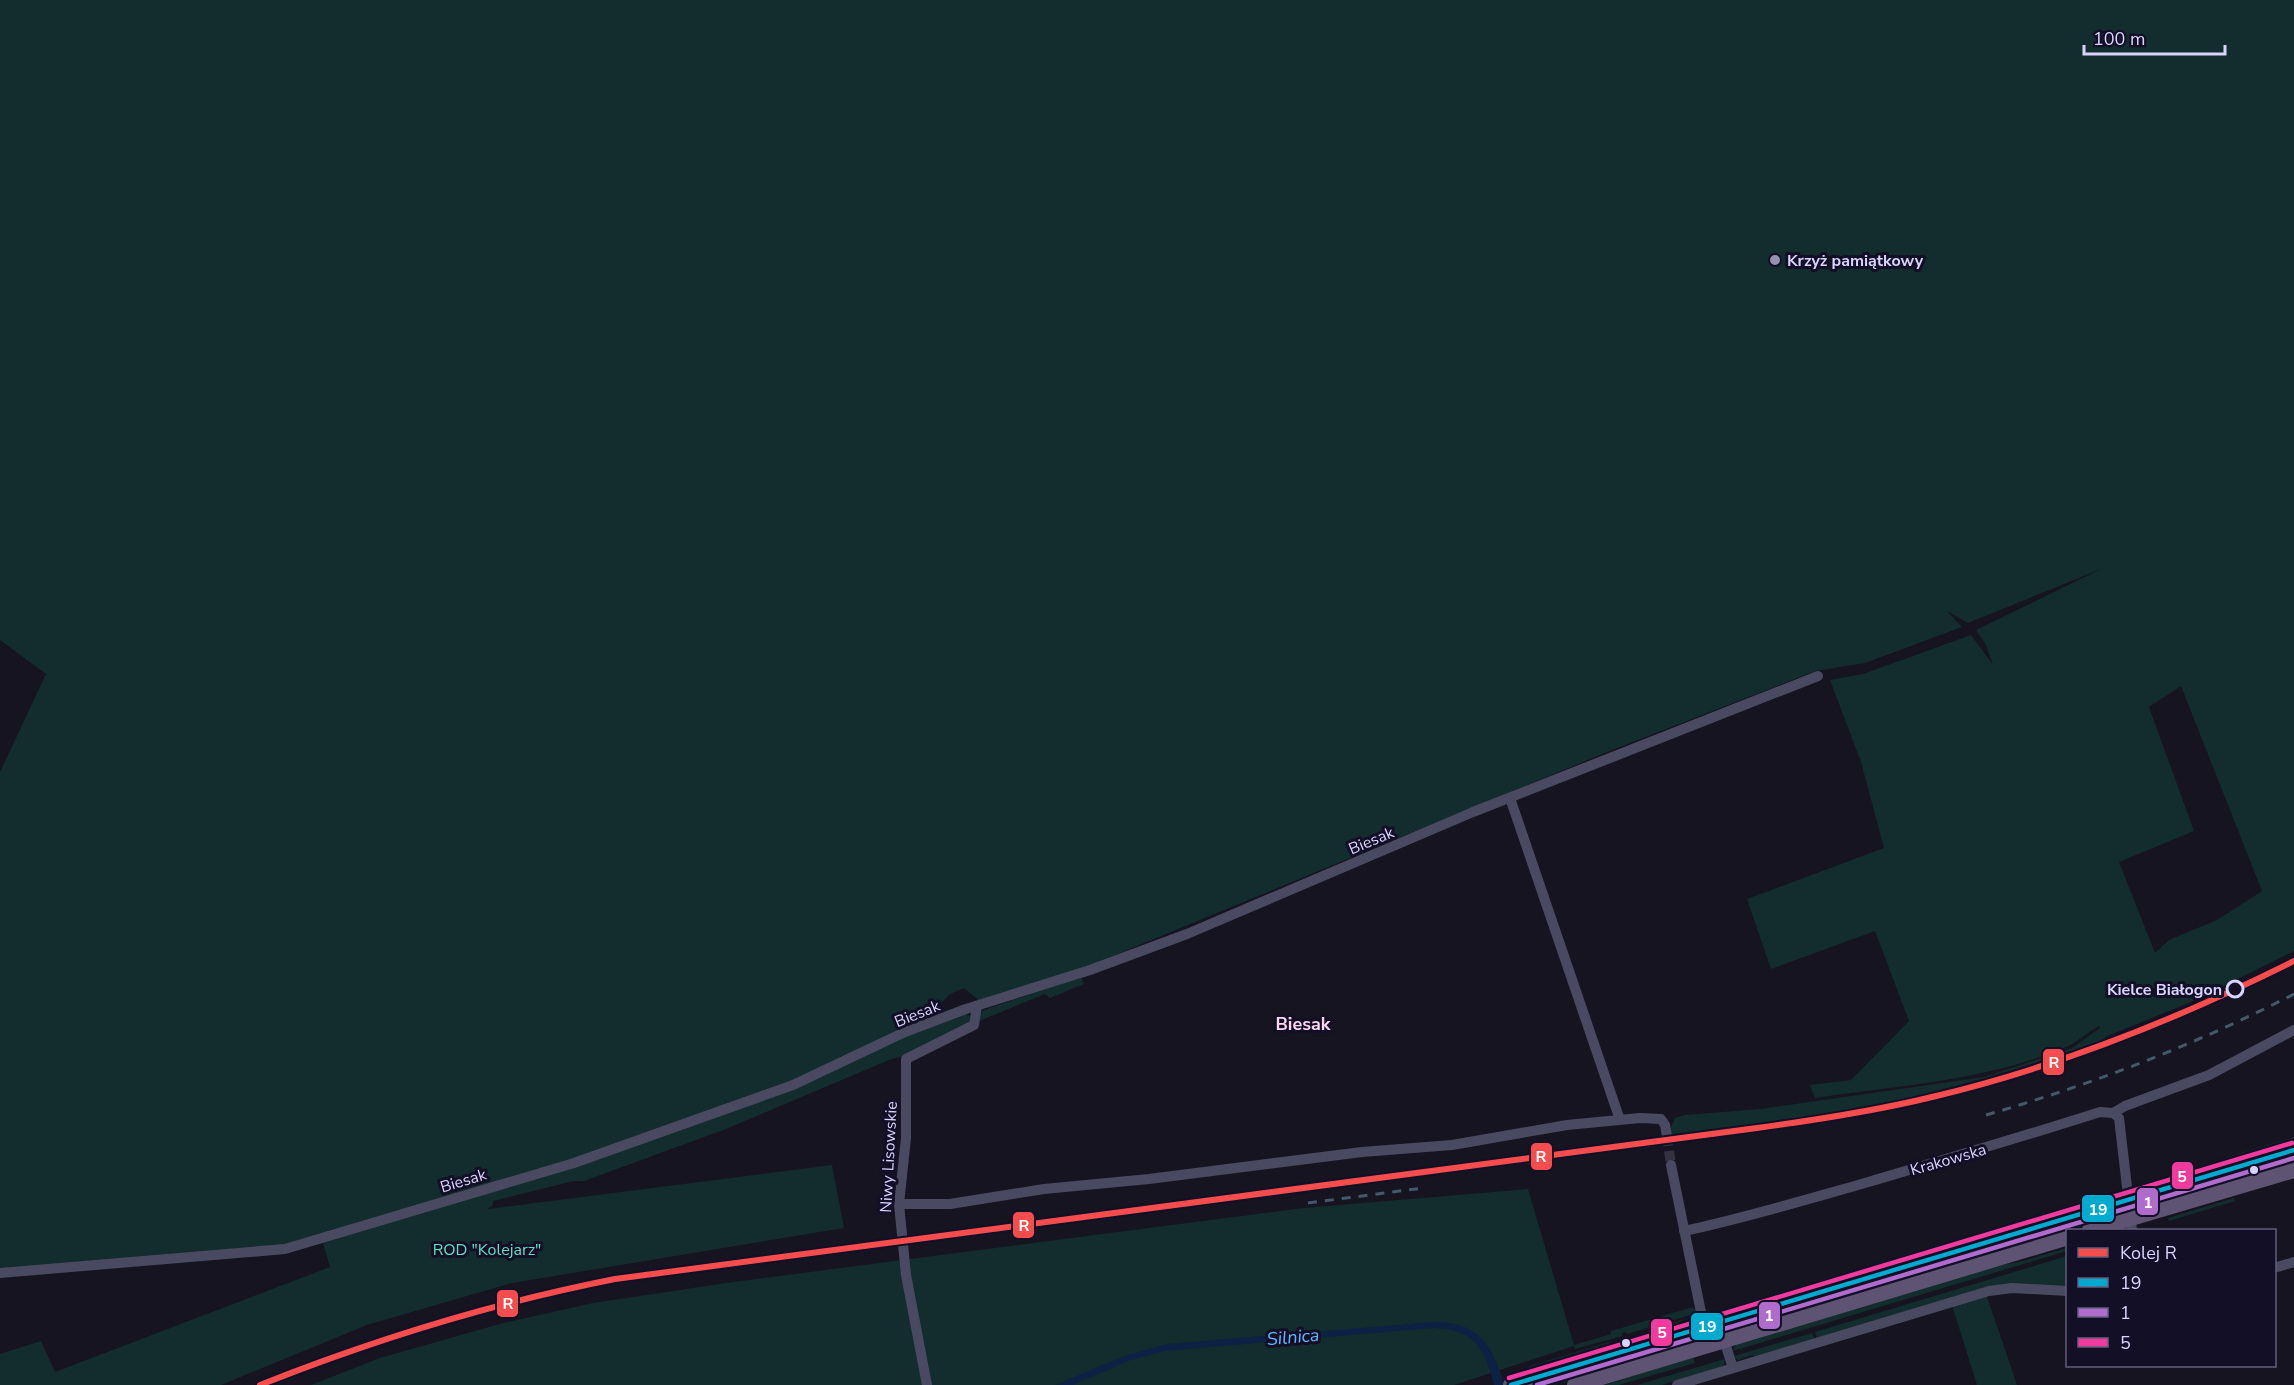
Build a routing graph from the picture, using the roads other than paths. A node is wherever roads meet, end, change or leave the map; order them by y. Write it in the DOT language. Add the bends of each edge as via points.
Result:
graph roads {
  1 [pos="1818,676"];
  2 [pos="1510,798"];
  3 [pos="977,1006"];
  4 [pos="2294,1030"];
  5 [pos="2113,1113"];
  6 [pos="1620,1120"];
  7 [pos="1667,1136"];
  8 [pos="2294,1150"];
  9 [pos="1671,1165"];
  10 [pos="2294,1170"];
  11 [pos="2128,1200"];
  12 [pos="899,1204"];
  13 [pos="2131,1224"];
  14 [pos="2097,1229"];
  15 [pos="1684,1231"];
  16 [pos="2066,1237"];
  17 [pos="2294,1262"];
  18 [pos="2276,1267"];
  19 [pos="0,1273"];
  20 [pos="2066,1291"];
  21 [pos="1704,1327"];
  22 [pos="1724,1340"];
  23 [pos="1733,1368"];
  24 [pos="927,1385"];
  25 [pos="1512,1385"];
  26 [pos="1575,1385"];
  27 [pos="1677,1385"];
  1 -- 2 [label="street, Biesak"];
  2 -- 3 [label="street, Biesak" via="1167,941"];
  2 -- 6 [label="street"];
  3 -- 12 [label="street, Niwy Lisowskie" via="974,1025 906,1059 906,1138"];
  3 -- 19 [label="street, Biesak" via="905,1032 793,1085 657,1134 574,1163 285,1249"];
  4 -- 5 [label="street, Krakowska" via="2209,1075"];
  5 -- 11 [label="street" via="2119,1118"];
  5 -- 15 [label="street, Krakowska" via="2100,1112 1737,1220"];
  6 -- 7 [label="street" via="1658,1118 1665,1125"];
  6 -- 12 [label="street" via="1539,1129 1446,1146 1044,1189 950,1204"];
  8 -- 11 [label="main road"];
  9 -- 15 [label="street"];
  10 -- 13 [label="main road"];
  11 -- 13 [label="street"];
  11 -- 21 [label="main road"];
  12 -- 24 [label="street, Niwy Lisowskie" via="906,1275"];
  13 -- 14 [label="main road"];
  15 -- 21 [label="street"];
  16 -- 22 [label="main road"];
  17 -- 18 [label="street"];
  20 -- 23 [label="street" via="1989,1291"];
  21 -- 25 [label="main road"];
  22 -- 23 [label="street"];
  22 -- 26 [label="main road"];
  23 -- 27 [label="street"];
}
